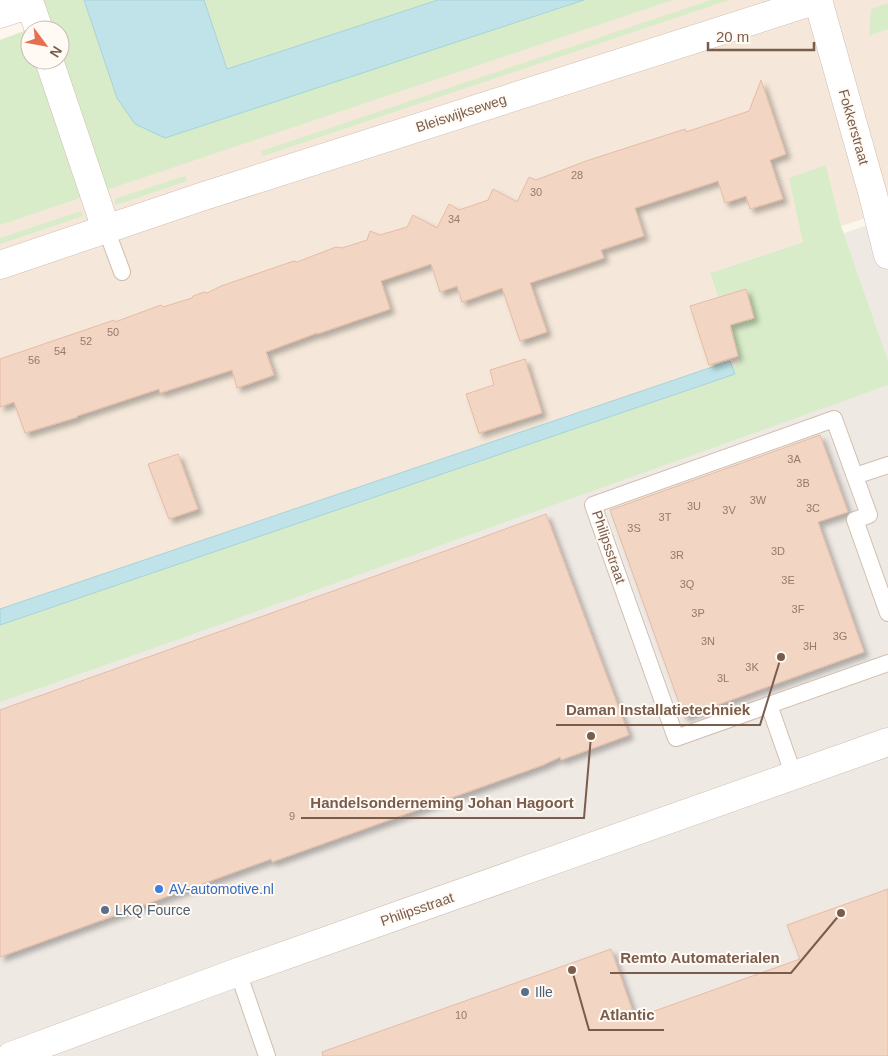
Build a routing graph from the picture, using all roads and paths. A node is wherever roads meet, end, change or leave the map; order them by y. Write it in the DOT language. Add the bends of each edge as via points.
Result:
graph roads {
  1 [pos="817,0"];
  2 [pos="0,14"];
  3 [pos="36,20"];
  4 [pos="52,70"];
  5 [pos="106,229"];
  6 [pos="888,255"];
  7 [pos="0,265"];
  8 [pos="122,272"];
  9 [pos="888,465"];
  10 [pos="855,476"];
  11 [pos="888,613"];
  12 [pos="888,663"];
  13 [pos="769,705"];
  14 [pos="888,742"];
  15 [pos="794,776"];
  16 [pos="238,972"];
  17 [pos="11,1056"];
  18 [pos="267,1056"];
  1 -- 5 [label="street, Bleiswijkseweg"];
  1 -- 6 [label="street, Fokkerstraat"];
  2 -- 3 [label="street" via="30,4"];
  4 -- 5 [label="street"];
  5 -- 7 [label="street, Bleiswijkseweg"];
  5 -- 8 [label="lane"];
  9 -- 10 [label="lane"];
  10 -- 11 [label="lane, Philipsstraat" via="869,515 855,520"];
  10 -- 13 [label="lane, Philipsstraat" via="834,419 593,505 676,738"];
  12 -- 13 [label="lane, Philipsstraat"];
  13 -- 15 [label="lane"];
  14 -- 15 [label="street, Philipsstraat"];
  15 -- 16 [label="street, Philipsstraat"];
  16 -- 17 [label="street, Philipsstraat"];
  16 -- 18 [label="lane"];
}
